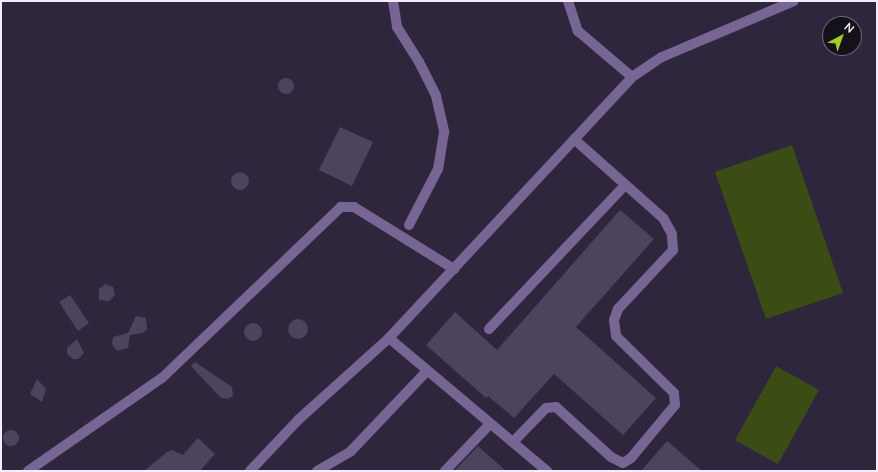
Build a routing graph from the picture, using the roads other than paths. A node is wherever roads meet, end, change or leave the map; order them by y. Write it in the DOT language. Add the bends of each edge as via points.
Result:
graph roads {
  1 [pos="393,1"];
  2 [pos="568,1"];
  3 [pos="794,1"];
  4 [pos="632,77"];
  5 [pos="574,139"];
  6 [pos="625,185"];
  7 [pos="409,225"];
  8 [pos="454,269"];
  9 [pos="489,329"];
  10 [pos="389,338"];
  11 [pos="428,371"];
  12 [pos="490,424"];
  13 [pos="513,442"];
  14 [pos="28,471"];
  15 [pos="250,471"];
  16 [pos="317,471"];
  17 [pos="446,471"];
  18 [pos="547,471"];
  1 -- 7 [label="street" via="397,27 436,96 444,132 438,169"];
  2 -- 4 [label="street" via="578,31"];
  3 -- 4 [label="street" via="662,57"];
  4 -- 5 [label="street"];
  5 -- 6 [label="street"];
  5 -- 8 [label="street"];
  6 -- 9 [label="street"];
  6 -- 13 [label="street" via="663,218 672,234 673,250 618,309 614,320 616,336 674,393 675,405 631,458 623,463 611,457 556,407 546,408"];
  8 -- 10 [label="street"];
  8 -- 14 [label="street" via="354,207 342,207 162,378"];
  10 -- 11 [label="street"];
  10 -- 15 [label="street" via="298,420"];
  11 -- 12 [label="street"];
  11 -- 16 [label="street" via="351,451"];
  12 -- 13 [label="street"];
  12 -- 17 [label="street"];
  13 -- 18 [label="street"];
}
